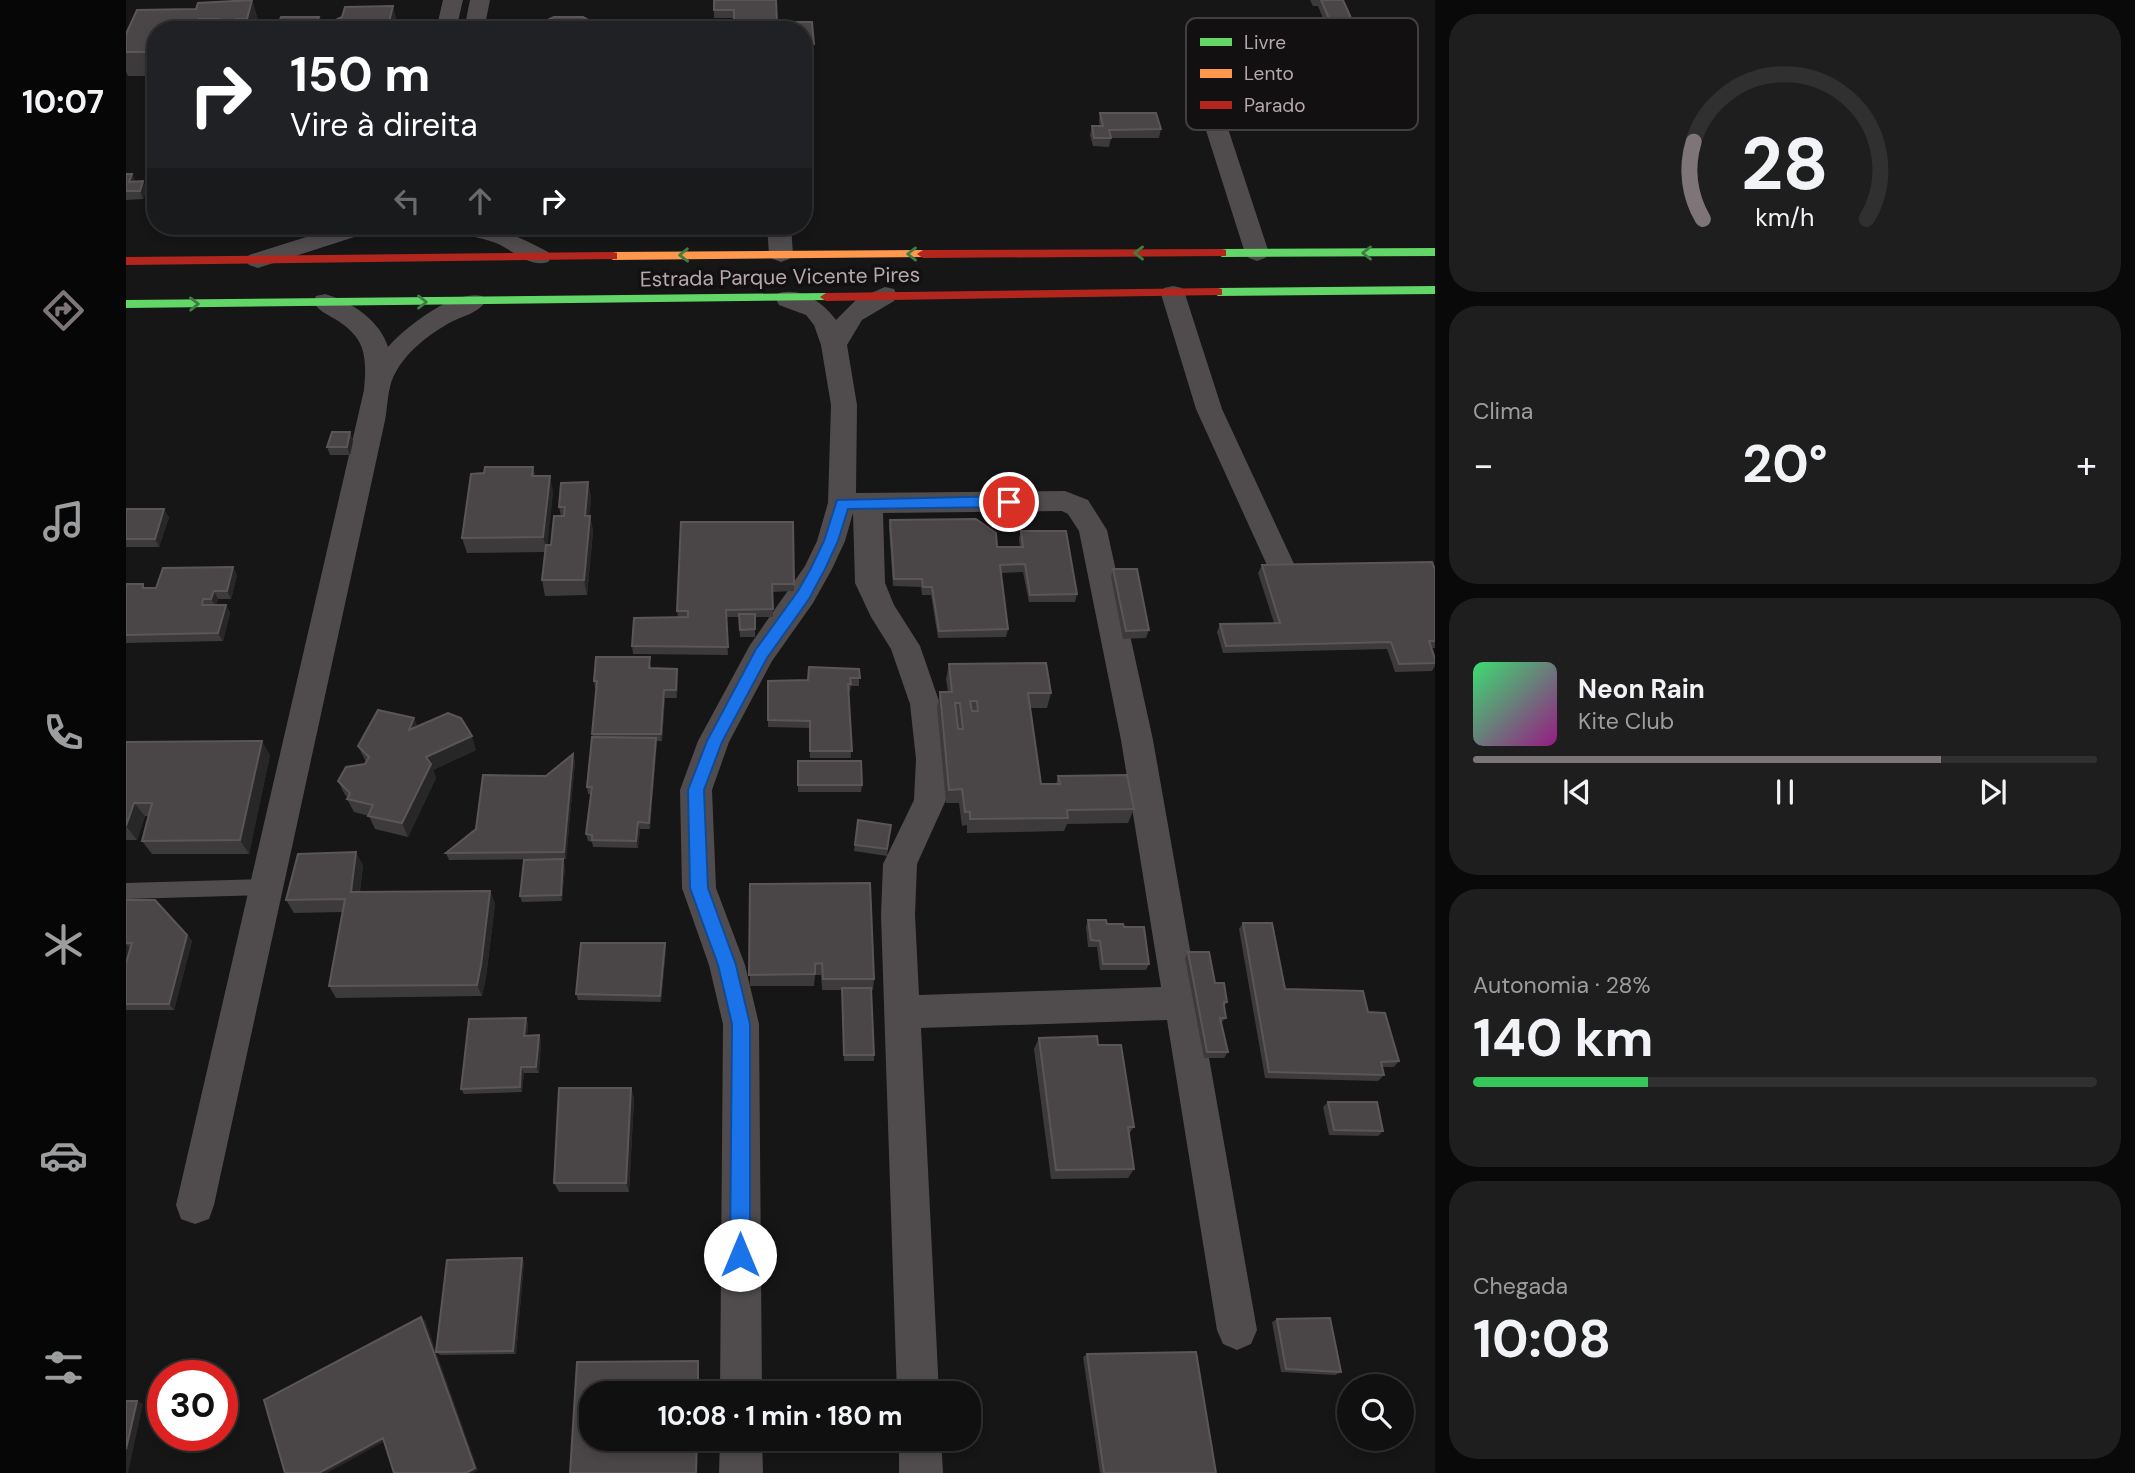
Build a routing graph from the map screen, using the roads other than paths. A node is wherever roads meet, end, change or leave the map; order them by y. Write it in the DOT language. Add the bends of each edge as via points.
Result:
graph roads {
  1 [pos="453,0"];
  2 [pos="480,0"];
  3 [pos="448,21"];
  4 [pos="476,21"];
  5 [pos="1218,130"];
  6 [pos="337,235"];
  7 [pos="493,235"];
  8 [pos="780,235"];
  9 [pos="1219,252"];
  10 [pos="1298,252"];
  11 [pos="1435,252"];
  12 [pos="1257,253"];
  13 [pos="781,254"];
  14 [pos="540,257"];
  15 [pos="258,260"];
  16 [pos="126,261"];
  17 [pos="1435,290"];
  18 [pos="1235,292"];
  19 [pos="1313,292"];
  20 [pos="1173,294"];
  21 [pos="885,295"];
  22 [pos="788,299"];
  23 [pos="325,302"];
  24 [pos="473,302"];
  25 [pos="126,304"];
  26 [pos="834,345"];
  27 [pos="377,385"];
  28 [pos="856,503"];
  29 [pos="1281,566"];
  30 [pos="267,887"];
  31 [pos="126,891"];
  32 [pos="1181,1003"];
  33 [pos="900,1012"];
  34 [pos="195,1205"];
  35 [pos="1237,1330"];
  36 [pos="741,1381"];
  37 [pos="917,1381"];
  38 [pos="741,1451"];
  39 [pos="920,1451"];
  40 [pos="741,1473"];
  41 [pos="921,1473"];
  1 -- 3 [label="street"];
  2 -- 4 [label="street"];
  5 -- 12 [label="street"];
  6 -- 15 [label="street"];
  7 -- 14 [label="street"];
  8 -- 13 [label="street"];
  9 -- 12 [label="main road, Estrada Parque Vicente Pires"];
  9 -- 13 [label="main road, Estrada Parque Vicente Pires, one-way"];
  9 -- 18 [label="main road" via="1237,272"];
  11 -- 10 [label="main road, Estrada Parque Vicente Pires, one-way"];
  10 -- 12 [label="main road, Estrada Parque Vicente Pires"];
  10 -- 19 [label="main road" via="1299,270"];
  13 -- 14 [label="main road, Estrada Parque Vicente Pires, one-way"];
  14 -- 15 [label="main road, Estrada Parque Vicente Pires"];
  15 -- 16 [label="main road, Estrada Parque Vicente Pires"];
  17 -- 19 [label="main road, Estrada Parque Vicente Pires"];
  18 -- 19 [label="main road, Estrada Parque Vicente Pires"];
  18 -- 20 [label="main road, Estrada Parque Vicente Pires"];
  20 -- 21 [label="main road, Estrada Parque Vicente Pires"];
  20 -- 29 [label="street" via="1209,409"];
  21 -- 22 [label="main road, Estrada Parque Vicente Pires"];
  21 -- 26 [label="street" via="849,316"];
  22 -- 24 [label="main road, Estrada Parque Vicente Pires"];
  22 -- 26 [label="street" via="815,309"];
  23 -- 24 [label="main road, Estrada Parque Vicente Pires, one-way"];
  25 -- 23 [label="main road, Estrada Parque Vicente Pires, one-way"];
  23 -- 27 [label="street" via="365,329 375,343"];
  24 -- 27 [label="street" via="411,336 391,356"];
  26 -- 28 [label="street"];
  27 -- 30 [label="street"];
  28 -- 32 [label="street" via="1065,501 1085,514 1093,530 1137,740"];
  28 -- 33 [label="street" via="870,583 905,646 925,704 932,759 930,800 901,864"];
  28 -- 36 [label="street" via="803,595 761,653 715,741 696,790 699,888 727,965 741,1024"];
  30 -- 31 [label="lane"];
  30 -- 34 [label="street"];
  32 -- 33 [label="street"];
  32 -- 35 [label="street"];
  33 -- 37 [label="street"];
  38 -- 40 [label="street"];
  39 -- 41 [label="street"];
}
